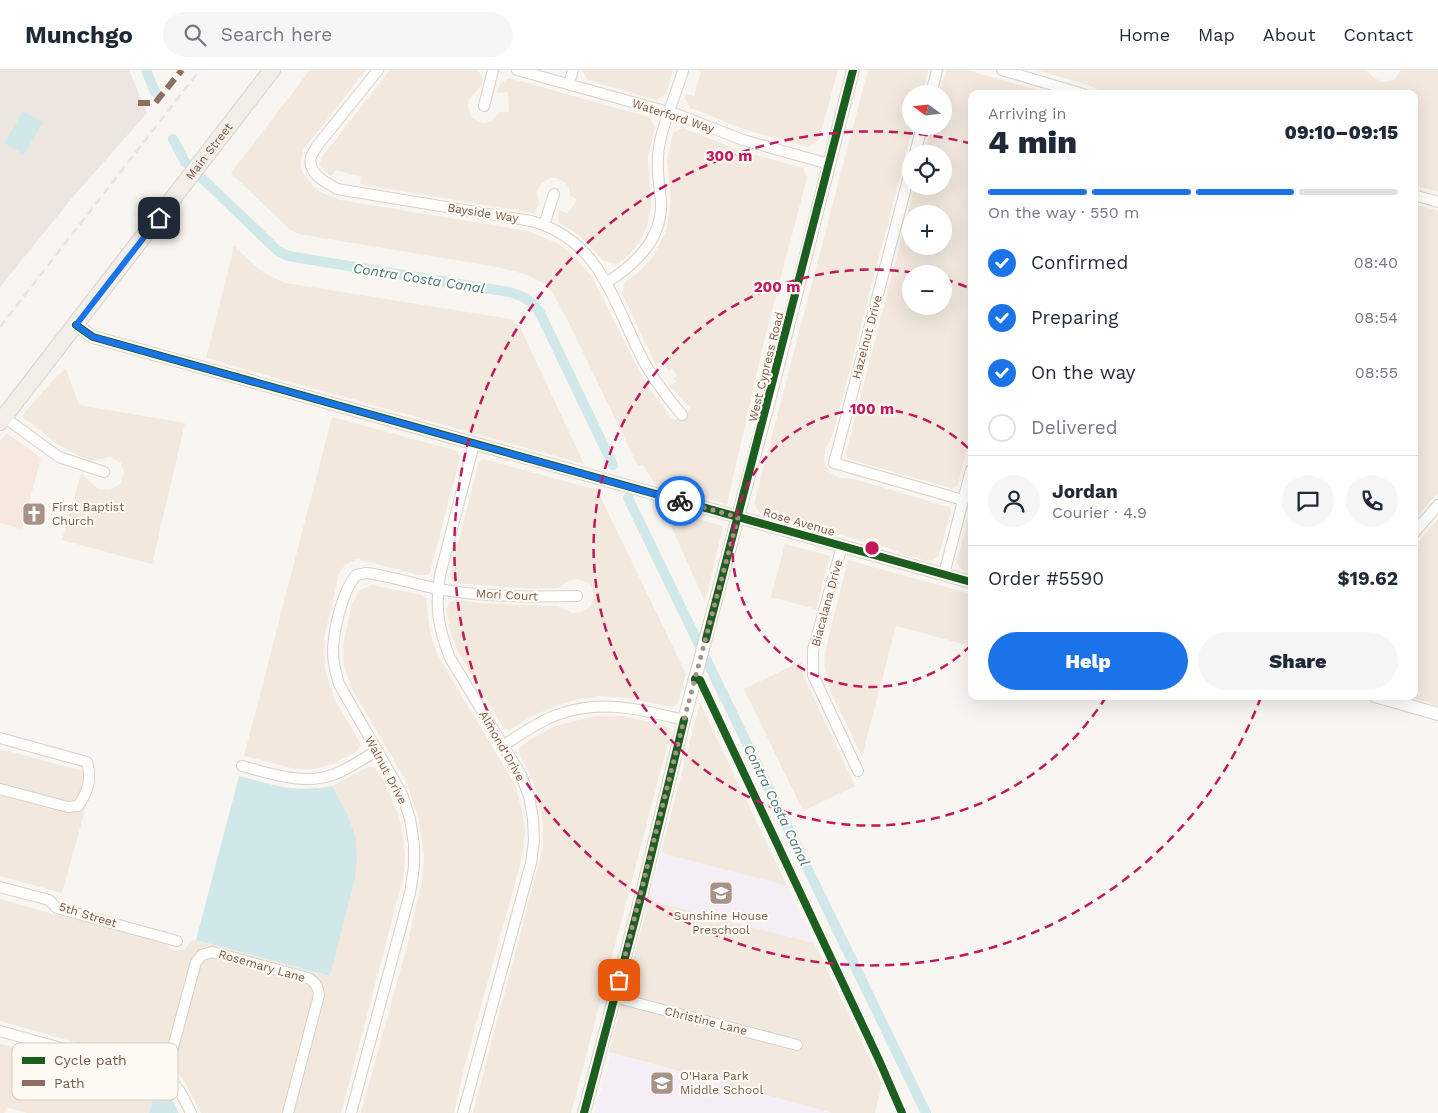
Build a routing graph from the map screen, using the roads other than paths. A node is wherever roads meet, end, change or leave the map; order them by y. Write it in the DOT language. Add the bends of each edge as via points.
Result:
graph roads {
  1 [pos="272,70"];
  2 [pos="378,70"];
  3 [pos="493,70"];
  4 [pos="517,70"];
  5 [pos="573,70"];
  6 [pos="683,70"];
  7 [pos="853,70"];
  8 [pos="937,70"];
  9 [pos="1002,70"];
  10 [pos="569,84"];
  11 [pos="933,85"];
  12 [pos="1064,90"];
  13 [pos="484,106"];
  14 [pos="670,113"];
  15 [pos="829,164"];
  16 [pos="554,194"];
  17 [pos="904,195"];
  18 [pos="1418,196"];
  19 [pos="1438,202"];
  20 [pos="544,225"];
  21 [pos="606,283"];
  22 [pos="76,325"];
  23 [pos="682,415"];
  24 [pos="2,420"];
  25 [pos="474,444"];
  26 [pos="104,472"];
  27 [pos="968,481"];
  28 [pos="963,500"];
  29 [pos="1438,505"];
  30 [pos="738,517"];
  31 [pos="1418,528"];
  32 [pos="842,546"];
  33 [pos="944,574"];
  34 [pos="968,581"];
  35 [pos="438,588"];
  36 [pos="577,596"];
  37 [pos="1389,700"];
  38 [pos="1438,714"];
  39 [pos="684,720"];
  40 [pos="0,738"];
  41 [pos="504,745"];
  42 [pos="376,751"];
  43 [pos="242,766"];
  44 [pos="858,770"];
  45 [pos="0,789"];
  46 [pos="0,887"];
  47 [pos="177,941"];
  48 [pos="614,997"];
  49 [pos="0,1032"];
  50 [pos="40,1043"];
  51 [pos="174,1043"];
  52 [pos="797,1045"];
  53 [pos="178,1089"];
  54 [pos="191,1113"];
  55 [pos="288,1113"];
  56 [pos="351,1113"];
  57 [pos="463,1113"];
  58 [pos="584,1113"];
  1 -- 22 [label="main road, Main Street"];
  2 -- 20 [label="street, Bayside Way" via="311,157 315,173 324,182 356,194"];
  3 -- 13 [label="street"];
  4 -- 10 [label="street, Waterford Way"];
  5 -- 10 [label="street"];
  6 -- 14 [label="street"];
  7 -- 15 [label="street, West Cypress Road"];
  8 -- 11 [label="street"];
  9 -- 12 [label="street"];
  10 -- 14 [label="street, Waterford Way"];
  14 -- 15 [label="street, Waterford Way" via="743,140"];
  14 -- 21 [label="street" via="659,145 657,167 661,203 653,238 630,267"];
  15 -- 30 [label="street, West Cypress Road"];
  16 -- 20 [label="street"];
  17 -- 28 [label="street, Hazelnut Drive" via="834,463"];
  18 -- 19 [label="street"];
  20 -- 21 [label="street, Bayside Way" via="575,243 590,258"];
  21 -- 23 [label="street, Bayside Way" via="642,359"];
  22 -- 24 [label="main road, Main Street"];
  22 -- 25 [label="street, Rose Avenue" via="93,337"];
  24 -- 26 [label="street" via="59,456"];
  25 -- 30 [label="street, Rose Avenue"];
  25 -- 35 [label="street, Almond Drive"];
  27 -- 28 [label="street"];
  28 -- 33 [label="street"];
  29 -- 31 [label="street"];
  30 -- 32 [label="street, Rose Avenue"];
  30 -- 39 [label="street, West Cypress Road"];
  32 -- 33 [label="street, Rose Avenue"];
  32 -- 44 [label="street, Biacalana Drive" via="813,650 813,675"];
  33 -- 34 [label="street, Rose Avenue"];
  35 -- 36 [label="street, Mori Court" via="504,596"];
  35 -- 41 [label="street, Almond Drive" via="438,622 442,640"];
  35 -- 42 [label="street, Walnut Drive" via="366,573 356,575 349,583 334,636 334,668 339,684"];
  37 -- 38 [label="street"];
  39 -- 41 [label="street" via="633,708 597,706 555,716"];
  39 -- 48 [label="street, West Cypress Road"];
  40 -- 45 [label="street" via="87,762 90,772 86,796 78,806 68,807"];
  41 -- 57 [label="street, Almond Drive" via="529,796 534,841"];
  42 -- 43 [label="street" via="334,774 316,778 298,779"];
  42 -- 56 [label="street, Walnut Drive" via="402,794 410,819 414,867 410,893"];
  46 -- 47 [label="street, 5th Street" via="49,900 57,908"];
  48 -- 52 [label="street, Christine Lane"];
  48 -- 58 [label="street, West Cypress Road"];
  49 -- 50 [label="street"];
  51 -- 55 [label="street, Rosemary Lane" via="196,962 202,955 212,952 313,981 319,995"];
  53 -- 54 [label="street"];
}
